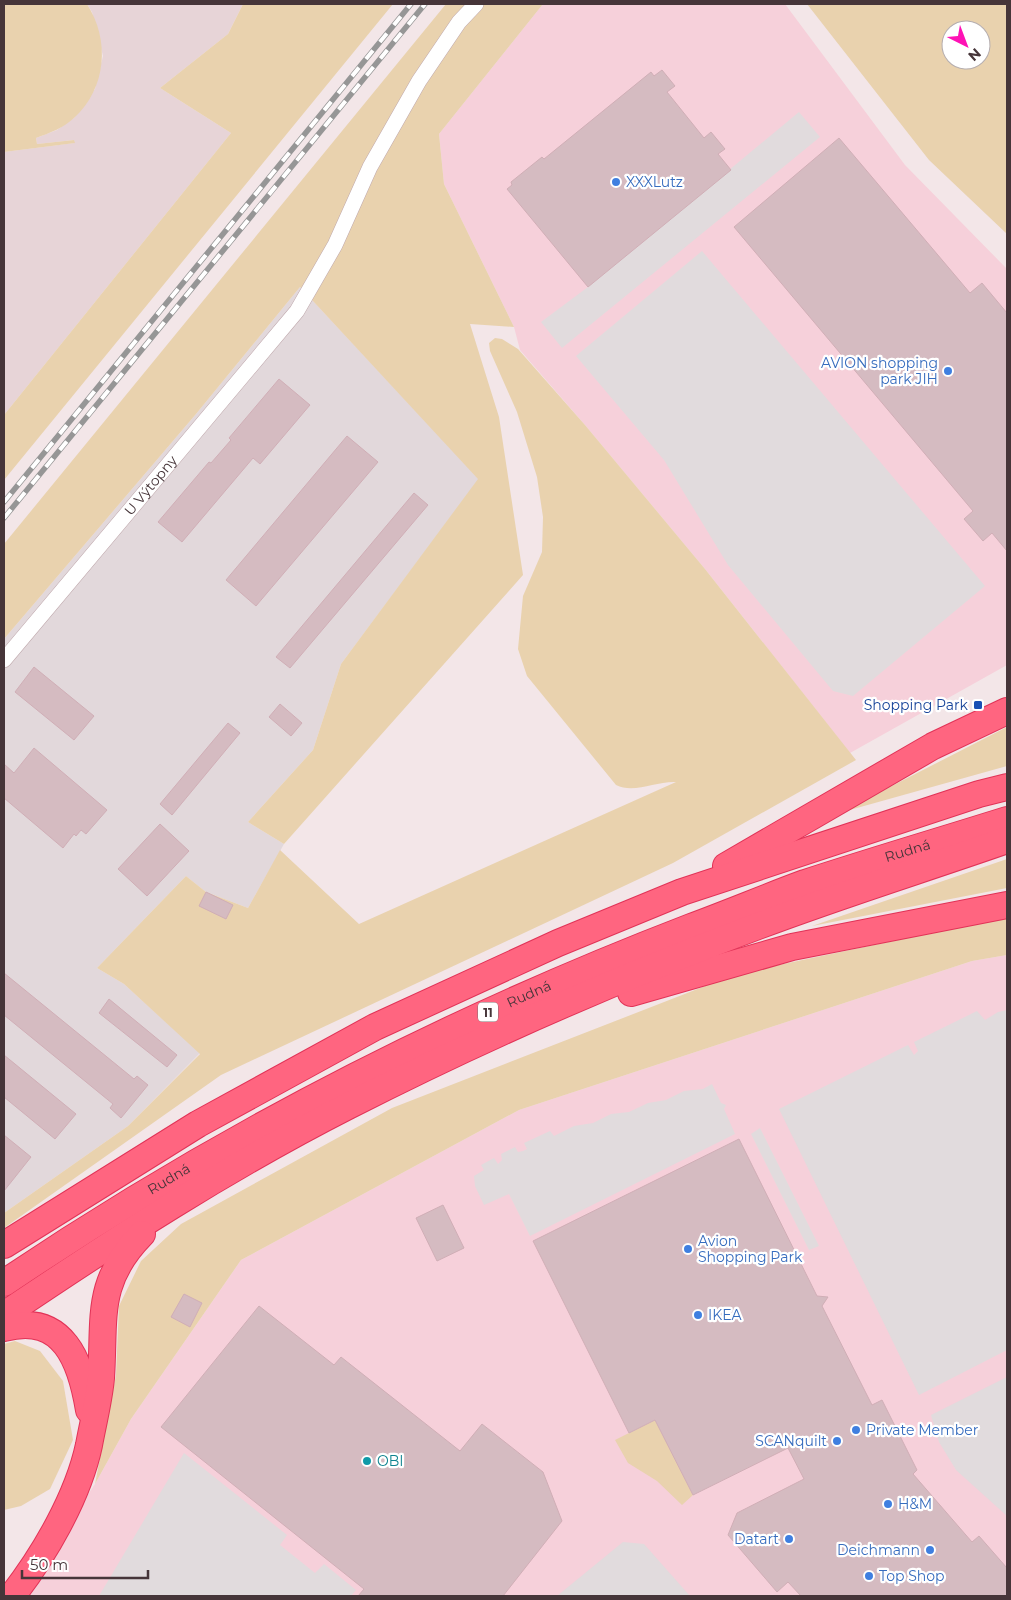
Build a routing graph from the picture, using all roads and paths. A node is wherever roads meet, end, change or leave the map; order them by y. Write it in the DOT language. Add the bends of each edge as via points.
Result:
graph roads {
  1 [pos="476,4"];
  2 [pos="4,660"];
  3 [pos="1007,711"];
  4 [pos="1007,786"];
  5 [pos="1007,820"];
  6 [pos="1007,840"];
  7 [pos="682,892"];
  8 [pos="1007,905"];
  9 [pos="439,1061"];
  10 [pos="176,1203"];
  11 [pos="4,1246"];
  12 [pos="4,1282"];
  13 [pos="4,1315"];
  14 [pos="4,1328"];
  15 [pos="92,1425"];
  16 [pos="12,1596"];
  1 -- 2 [label="street, U Výtopny" via="419,80 370,167 336,245 297,311"];
  3 -- 7 [label="highway" via="933,746"];
  4 -- 7 [label="highway"];
  5 -- 12 [label="highway, Rudná / 11" via="767,898 592,965 413,1046 208,1155 69,1238"];
  6 -- 9 [label="highway" via="758,926 592,993"];
  7 -- 11 [label="highway" via="558,943 375,1027 198,1124"];
  8 -- 9 [label="highway" via="792,947 589,1005"];
  9 -- 10 [label="highway" via="347,1106"];
  10 -- 13 [label="highway"];
  10 -- 15 [label="highway" via="128,1249 109,1282 104,1303 100,1384"];
  14 -- 15 [label="highway" via="37,1327 64,1342 82,1373"];
  15 -- 16 [label="highway" via="81,1468 61,1516 35,1564"];
}
